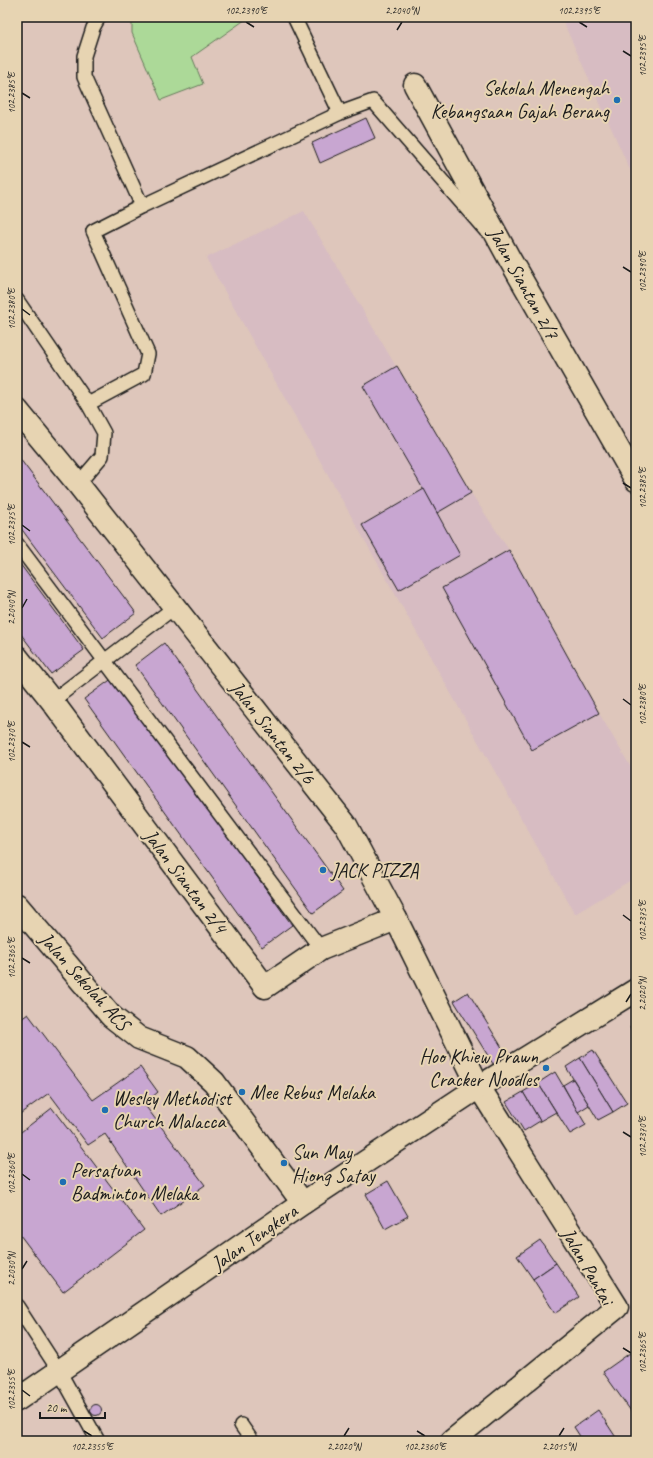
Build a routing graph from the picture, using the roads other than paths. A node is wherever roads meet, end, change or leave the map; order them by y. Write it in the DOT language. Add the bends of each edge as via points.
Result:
graph roads {
  1 [pos="99,17"];
  2 [pos="294,17"];
  3 [pos="415,85"];
  4 [pos="340,114"];
  5 [pos="142,206"];
  6 [pos="509,258"];
  7 [pos="17,300"];
  8 [pos="88,404"];
  9 [pos="17,410"];
  10 [pos="636,480"];
  11 [pos="78,484"];
  12 [pos="17,544"];
  13 [pos="175,607"];
  14 [pos="17,658"];
  15 [pos="105,661"];
  16 [pos="52,701"];
  17 [pos="17,905"];
  18 [pos="396,919"];
  19 [pos="321,949"];
  20 [pos="636,990"];
  21 [pos="479,1087"];
  22 [pos="303,1203"];
  23 [pos="17,1306"];
  24 [pos="21,1320"];
  25 [pos="59,1371"];
  26 [pos="17,1400"];
  27 [pos="241,1425"];
  28 [pos="98,1441"];
  29 [pos="252,1441"];
  30 [pos="452,1441"];
  1 -- 5 [label="lane" via="84,56 84,77"];
  2 -- 4 [label="lane"];
  3 -- 6 [label="street, Jalan Siantan 2/7"];
  4 -- 5 [label="lane"];
  4 -- 6 [label="lane" via="373,101"];
  5 -- 8 [label="lane" via="93,231 148,354 144,374"];
  6 -- 10 [label="street, Jalan Siantan 2/7"];
  7 -- 8 [label="lane"];
  8 -- 11 [label="lane" via="104,433 102,456"];
  9 -- 11 [label="street, Jalan Siantan 2/6"];
  11 -- 13 [label="street, Jalan Siantan 2/6"];
  12 -- 15 [label="lane"];
  13 -- 15 [label="lane"];
  13 -- 18 [label="street, Jalan Siantan 2/6" via="346,825"];
  14 -- 16 [label="street, Jalan Siantan 2/4"];
  15 -- 16 [label="lane"];
  15 -- 19 [label="lane"];
  16 -- 19 [label="street, Jalan Siantan 2/4" via="265,986"];
  17 -- 22 [label="street, Jalan Sekolah ACS" via="111,1016 139,1038 187,1058 214,1082"];
  18 -- 19 [label="street, Jalan Siantan 2/4"];
  18 -- 21 [label="street, Jalan Siantan 2/6"];
  20 -- 21 [label="street, Jalan Tengkera"];
  21 -- 22 [label="street, Jalan Tengkera"];
  21 -- 30 [label="street, Jalan Pantai" via="616,1307"];
  22 -- 25 [label="street, Jalan Tengkera"];
  23 -- 24 [label="lane"];
  24 -- 25 [label="lane"];
  25 -- 26 [label="street, Jalan Tengkera"];
  25 -- 28 [label="lane"];
  27 -- 29 [label="lane"];
}
